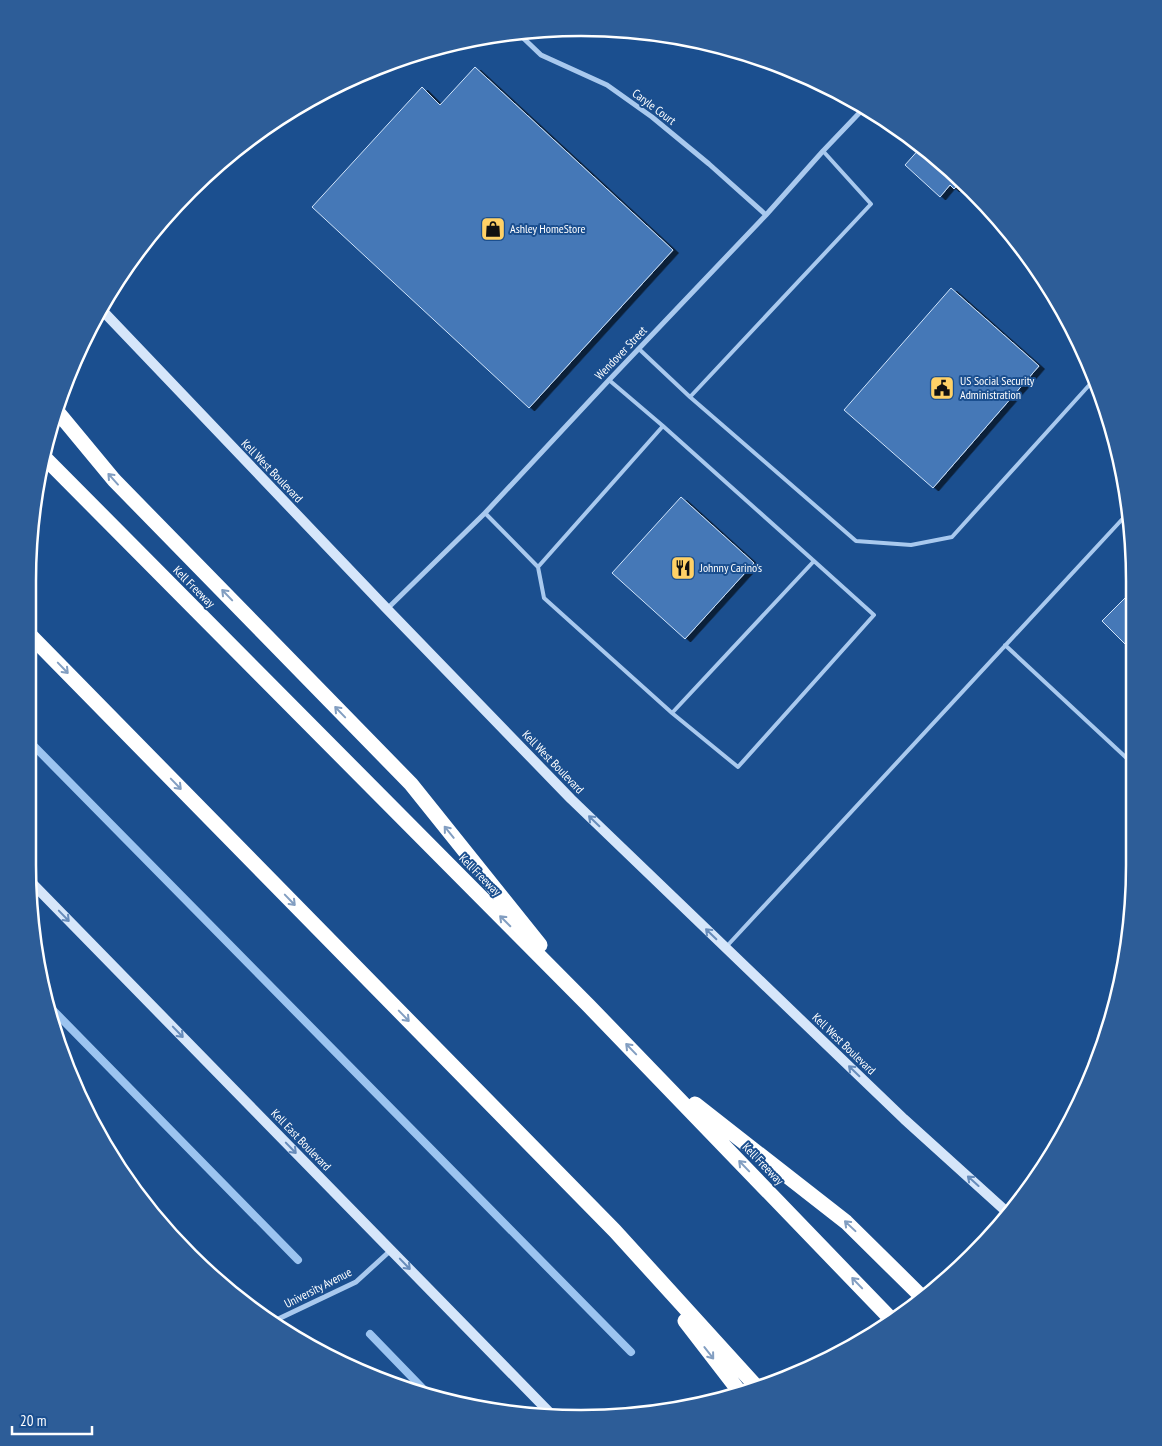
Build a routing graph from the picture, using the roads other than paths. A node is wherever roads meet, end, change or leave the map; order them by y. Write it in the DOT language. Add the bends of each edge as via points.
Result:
graph roads {
  1 [pos="525,39"];
  2 [pos="859,113"];
  3 [pos="823,151"];
  4 [pos="766,215"];
  5 [pos="106,314"];
  6 [pos="639,349"];
  7 [pos="609,380"];
  8 [pos="1089,385"];
  9 [pos="690,397"];
  10 [pos="62,417"];
  11 [pos="663,426"];
  12 [pos="50,463"];
  13 [pos="485,513"];
  14 [pos="1122,519"];
  15 [pos="814,561"];
  16 [pos="538,567"];
  17 [pos="387,609"];
  18 [pos="36,641"];
  19 [pos="1005,645"];
  20 [pos="672,713"];
  21 [pos="1126,757"];
  22 [pos="37,888"];
  23 [pos="725,947"];
  24 [pos="589,1006"];
  25 [pos="652,1071"];
  26 [pos="1003,1209"];
  27 [pos="615,1231"];
  28 [pos="392,1250"];
  29 [pos="918,1293"];
  30 [pos="888,1315"];
  31 [pos="279,1319"];
  32 [pos="752,1382"];
  33 [pos="736,1387"];
  34 [pos="546,1409"];
  1 -- 4 [label="street, Caryle Court" via="541,55 607,85 652,117"];
  2 -- 3 [label="street, Wendover Street"];
  3 -- 4 [label="street, Wendover Street"];
  3 -- 9 [label="lane" via="871,204"];
  4 -- 6 [label="street, Wendover Street"];
  5 -- 17 [label="main road, Kell West Boulevard"];
  6 -- 7 [label="street, Wendover Street"];
  6 -- 9 [label="lane"];
  7 -- 11 [label="lane"];
  7 -- 13 [label="street, Wendover Street"];
  8 -- 9 [label="lane" via="952,538 911,545 856,541"];
  24 -- 10 [label="highway, one-way" via="411,784 114,480"];
  11 -- 15 [label="lane"];
  11 -- 16 [label="lane"];
  24 -- 12 [label="highway, Kell Freeway, one-way"];
  13 -- 16 [label="lane"];
  13 -- 17 [label="street, Wendover Street"];
  14 -- 19 [label="lane"];
  15 -- 20 [label="lane"];
  15 -- 20 [label="lane" via="874,614 738,767"];
  16 -- 20 [label="lane" via="544,598"];
  23 -- 17 [label="main road, Kell West Boulevard, one-way" via="571,799"];
  18 -- 27 [label="highway, one-way"];
  19 -- 21 [label="lane"];
  19 -- 23 [label="lane"];
  22 -- 28 [label="main road, Kell East Boulevard, one-way"];
  26 -- 23 [label="main road, Kell West Boulevard, one-way" via="904,1119"];
  25 -- 24 [label="highway, Kell Freeway, one-way"];
  29 -- 25 [label="highway, one-way" via="846,1222"];
  30 -- 25 [label="highway, Kell Freeway, one-way"];
  27 -- 32 [label="highway"];
  27 -- 33 [label="highway, one-way"];
  28 -- 31 [label="street, University Avenue" via="356,1282"];
  28 -- 34 [label="main road, Kell East Boulevard, one-way"];
}
